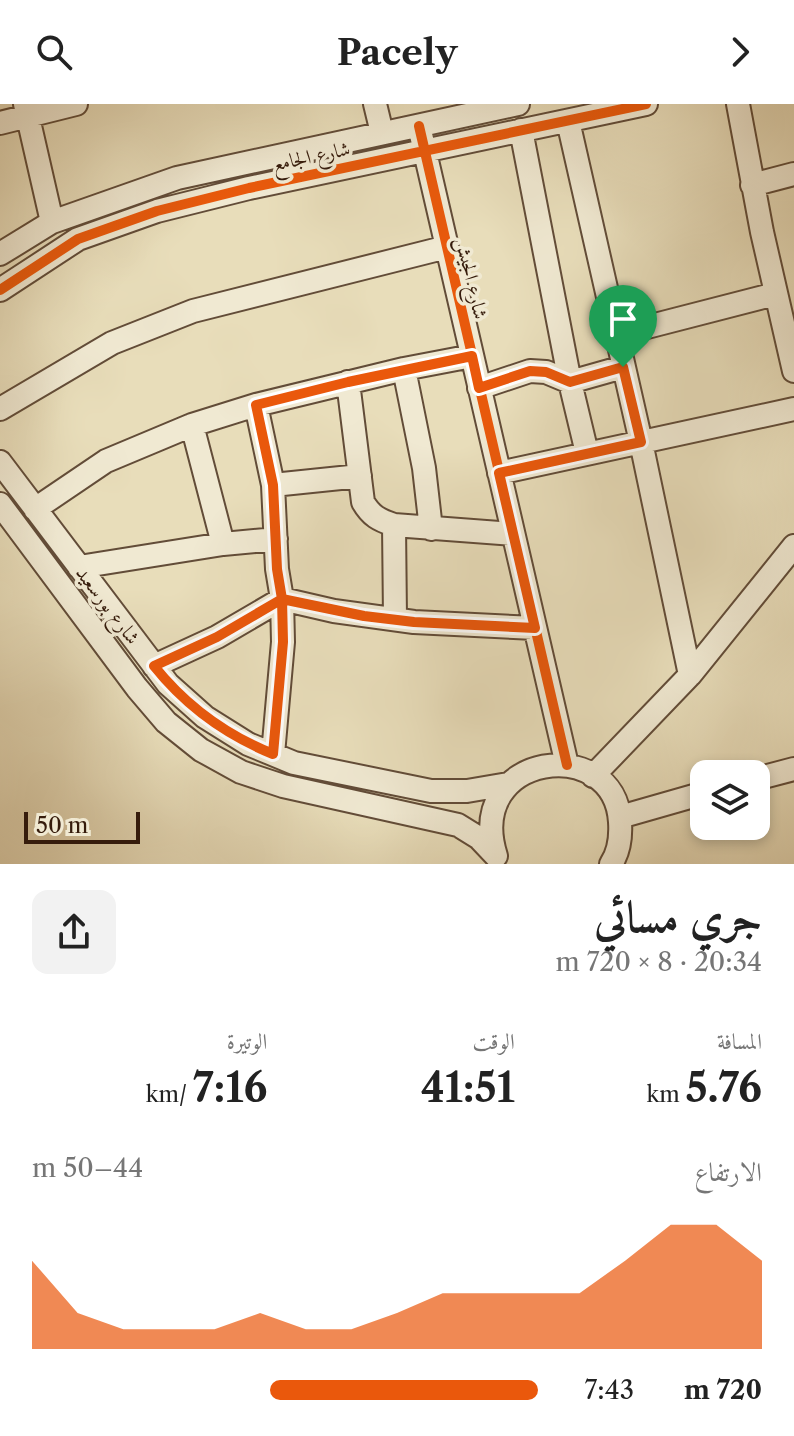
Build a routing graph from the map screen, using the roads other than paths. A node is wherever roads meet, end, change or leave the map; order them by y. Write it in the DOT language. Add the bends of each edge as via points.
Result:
graph roads {
  1 [pos="76,104"];
  2 [pos="375,104"];
  3 [pos="518,104"];
  4 [pos="646,104"];
  5 [pos="738,104"];
  6 [pos="27,110"];
  7 [pos="455,110"];
  8 [pos="568,121"];
  9 [pos="0,123"];
  10 [pos="419,126"];
  11 [pos="521,130"];
  12 [pos="382,133"];
  13 [pos="424,150"];
  14 [pos="794,174"];
  15 [pos="752,185"];
  16 [pos="61,219"];
  17 [pos="78,239"];
  18 [pos="1,247"];
  19 [pos="447,247"];
  20 [pos="0,290"];
  21 [pos="775,294"];
  22 [pos="616,335"];
  23 [pos="472,356"];
  24 [pos="623,367"];
  25 [pos="404,369"];
  26 [pos="794,371"];
  27 [pos="348,382"];
  28 [pos="570,382"];
  29 [pos="479,388"];
  30 [pos="256,405"];
  31 [pos="0,409"];
  32 [pos="794,409"];
  33 [pos="192,425"];
  34 [pos="641,442"];
  35 [pos="587,453"];
  36 [pos="0,462"];
  37 [pos="499,473"];
  38 [pos="360,476"];
  39 [pos="273,485"];
  40 [pos="0,504"];
  41 [pos="35,509"];
  42 [pos="394,525"];
  43 [pos="431,529"];
  44 [pos="513,534"];
  45 [pos="276,539"];
  46 [pos="223,544"];
  47 [pos="794,546"];
  48 [pos="79,567"];
  49 [pos="282,599"];
  50 [pos="395,618"];
  51 [pos="535,628"];
  52 [pos="154,666"];
  53 [pos="690,675"];
  54 [pos="273,754"];
  55 [pos="567,765"];
  56 [pos="794,769"];
  57 [pos="770,775"];
  58 [pos="593,776"];
  59 [pos="508,784"];
  60 [pos="690,797"];
  61 [pos="620,817"];
  62 [pos="499,860"];
  63 [pos="611,864"];
  1 -- 6 [label="street"];
  2 -- 12 [label="street"];
  3 -- 7 [label="street, شارع الجامع"];
  4 -- 8 [label="street, شارع الجامع"];
  5 -- 15 [label="street"];
  6 -- 9 [label="street"];
  6 -- 16 [label="street"];
  7 -- 10 [label="street, شارع الجامع"];
  8 -- 11 [label="street, شارع الجامع"];
  8 -- 22 [label="street"];
  10 -- 12 [label="street, شارع الجامع"];
  10 -- 13 [label="street, شارع الجيش"];
  11 -- 13 [label="street, شارع الجامع"];
  11 -- 28 [label="street"];
  12 -- 16 [label="street, شارع الجامع" via="177,178"];
  13 -- 17 [label="street, شارع الجامع" via="157,211"];
  13 -- 19 [label="street, شارع الجيش"];
  14 -- 15 [label="street"];
  15 -- 21 [label="street"];
  16 -- 17 [label="street"];
  16 -- 18 [label="street, شارع الجامع"];
  17 -- 20 [label="street, شارع الجامع"];
  19 -- 23 [label="street, شارع الجيش"];
  19 -- 31 [label="street" via="193,311 112,343"];
  21 -- 22 [label="street"];
  21 -- 26 [label="street"];
  22 -- 24 [label="street"];
  23 -- 25 [label="street"];
  23 -- 29 [label="street, شارع الجيش"];
  24 -- 28 [label="street"];
  24 -- 34 [label="street"];
  25 -- 27 [label="street"];
  25 -- 43 [label="street"];
  27 -- 30 [label="street"];
  27 -- 38 [label="street"];
  28 -- 29 [label="street" via="530,371"];
  28 -- 35 [label="street"];
  29 -- 37 [label="street, شارع الجيش"];
  30 -- 33 [label="street"];
  30 -- 39 [label="street"];
  32 -- 34 [label="street"];
  33 -- 41 [label="street" via="106,461"];
  33 -- 46 [label="street"];
  34 -- 35 [label="street"];
  34 -- 53 [label="street"];
  35 -- 37 [label="street"];
  36 -- 41 [label="street, شارع بورسعيد"];
  37 -- 44 [label="street, شارع الجيش"];
  38 -- 39 [label="street"];
  38 -- 42 [label="street" via="369,513"];
  39 -- 45 [label="street"];
  40 -- 62 [label="street, شارع بورسعيد" via="137,688 166,722 201,750 241,772 283,786 458,825"];
  41 -- 48 [label="street, شارع بورسعيد"];
  42 -- 43 [label="street"];
  42 -- 50 [label="street"];
  43 -- 44 [label="street"];
  44 -- 51 [label="street, شارع الجيش"];
  45 -- 46 [label="street"];
  45 -- 49 [label="street"];
  46 -- 48 [label="street"];
  47 -- 53 [label="street"];
  48 -- 52 [label="street, شارع بورسعيد"];
  49 -- 50 [label="street"];
  49 -- 52 [label="street"];
  49 -- 54 [label="street"];
  50 -- 51 [label="street"];
  51 -- 55 [label="street, شارع الجيش"];
  52 -- 54 [label="street, شارع بورسعيد" via="205,717"];
  53 -- 58 [label="street"];
  54 -- 59 [label="street, شارع بورسعيد" via="431,791"];
  55 -- 58 [label="street"];
  55 -- 59 [label="street, شارع بورسعيد" via="533,768"];
  56 -- 57 [label="street"];
  58 -- 61 [label="street" via="606,787"];
  59 -- 62 [label="street" via="493,811 491,841"];
  60 -- 61 [label="street"];
  61 -- 63 [label="street" via="621,838"];
}
